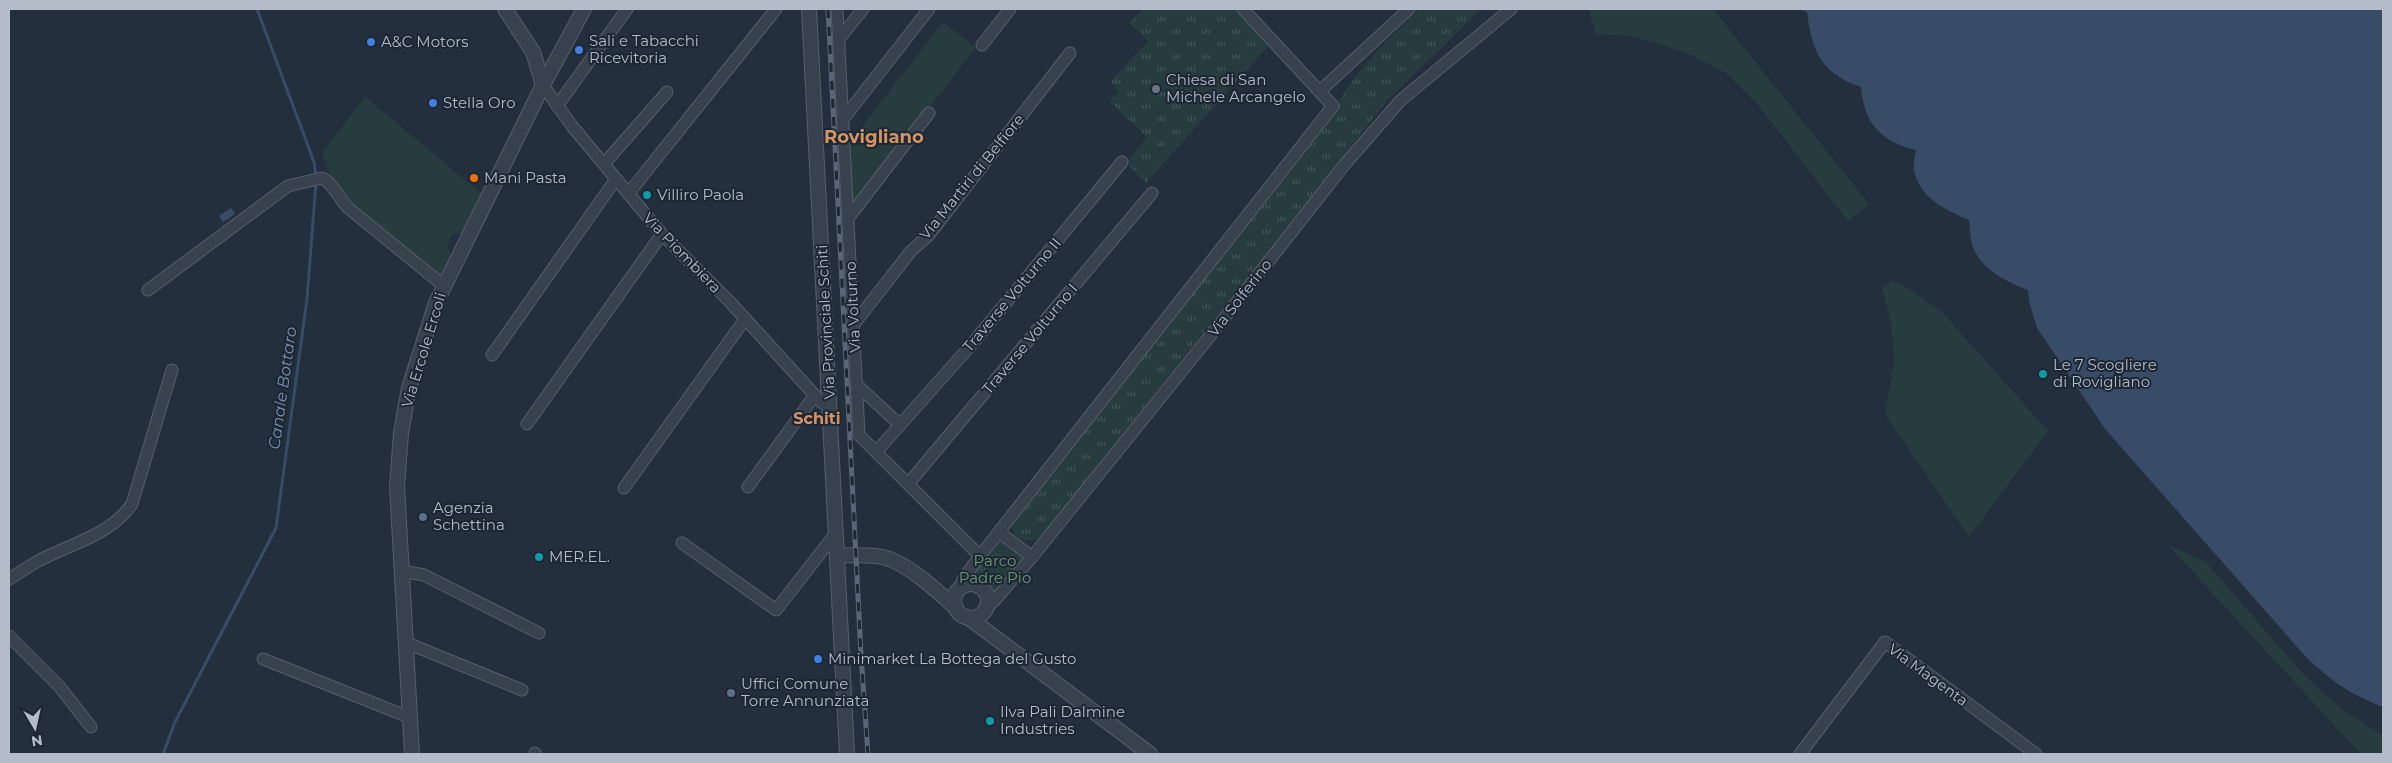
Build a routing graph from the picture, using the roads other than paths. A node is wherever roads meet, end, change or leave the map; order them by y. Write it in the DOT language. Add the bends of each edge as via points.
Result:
graph roads {
  1 [pos="505,9"];
  2 [pos="584,9"];
  3 [pos="627,9"];
  4 [pos="776,9"];
  5 [pos="809,9"];
  6 [pos="838,9"];
  7 [pos="863,9"];
  8 [pos="929,9"];
  9 [pos="1010,9"];
  10 [pos="1243,9"];
  11 [pos="1408,9"];
  12 [pos="1511,9"];
  13 [pos="839,39"];
  14 [pos="982,45"];
  15 [pos="1070,53"];
  16 [pos="543,85"];
  17 [pos="1320,91"];
  18 [pos="667,92"];
  19 [pos="557,106"];
  20 [pos="929,113"];
  21 [pos="844,118"];
  22 [pos="1122,162"];
  23 [pos="604,164"];
  24 [pos="616,179"];
  25 [pos="1152,193"];
  26 [pos="628,194"];
  27 [pos="849,217"];
  28 [pos="662,234"];
  29 [pos="444,286"];
  30 [pos="148,290"];
  31 [pos="745,318"];
  32 [pos="854,324"];
  33 [pos="492,355"];
  34 [pos="172,370"];
  35 [pos="857,385"];
  36 [pos="815,395"];
  37 [pos="830,408"];
  38 [pos="527,424"];
  39 [pos="900,425"];
  40 [pos="876,452"];
  41 [pos="908,484"];
  42 [pos="624,488"];
  43 [pos="748,488"];
  44 [pos="999,532"];
  45 [pos="836,533"];
  46 [pos="682,543"];
  47 [pos="837,555"];
  48 [pos="980,556"];
  49 [pos="1032,557"];
  50 [pos="402,571"];
  51 [pos="9,579"];
  52 [pos="957,596"];
  53 [pos="986,609"];
  54 [pos="970,618"];
  55 [pos="540,633"];
  56 [pos="9,636"];
  57 [pos="1000,642"];
  58 [pos="407,643"];
  59 [pos="263,659"];
  60 [pos="522,690"];
  61 [pos="411,718"];
  62 [pos="91,727"];
  63 [pos="412,754"];
  64 [pos="847,754"];
  65 [pos="1150,754"];
  66 [pos="1800,754"];
  67 [pos="2036,754"];
  1 -- 16 [label="street, Via Piombiera" via="533,52"];
  2 -- 16 [label="street, Via Ercole Ercoli"];
  3 -- 19 [label="street"];
  4 -- 26 [label="street"];
  5 -- 37 [label="street, Via Provinciale Schiti"];
  6 -- 13 [label="street, Via Volturno"];
  7 -- 13 [label="street"];
  8 -- 21 [label="street"];
  9 -- 14 [label="street"];
  10 -- 17 [label="street"];
  11 -- 17 [label="street"];
  12 -- 49 [label="street, Via Solferino" via="1401,100 1345,164"];
  13 -- 21 [label="street, Via Volturno"];
  15 -- 32 [label="street, Via Martiri di Belfiore" via="928,236 911,251"];
  16 -- 19 [label="street, Via Piombiera"];
  16 -- 29 [label="street, Via Ercole Ercoli"];
  17 -- 44 [label="street" via="1333,106"];
  18 -- 23 [label="street"];
  19 -- 23 [label="street, Via Piombiera"];
  20 -- 27 [label="street"];
  21 -- 27 [label="street, Via Volturno"];
  22 -- 39 [label="street, Traverse Volturno II" via="972,344"];
  23 -- 24 [label="street, Via Piombiera"];
  24 -- 26 [label="street, Via Piombiera"];
  24 -- 33 [label="street"];
  25 -- 41 [label="street, Traverse Volturno I"];
  26 -- 28 [label="street, Via Piombiera"];
  27 -- 32 [label="street, Via Volturno"];
  28 -- 31 [label="street, Via Piombiera"];
  28 -- 38 [label="street"];
  29 -- 30 [label="street" via="347,207 329,181 322,178 288,186"];
  29 -- 50 [label="street, Via Ercole Ercoli" via="409,388 401,433 397,486"];
  31 -- 36 [label="street, Via Piombiera"];
  31 -- 42 [label="street"];
  32 -- 35 [label="street, Via Volturno"];
  34 -- 51 [label="street" via="132,504 124,516"];
  35 -- 39 [label="street"];
  35 -- 40 [label="street, Via Volturno" via="859,435"];
  36 -- 37 [label="street, Via Piombiera"];
  36 -- 43 [label="street"];
  37 -- 45 [label="street, Via Provinciale Schiti"];
  39 -- 40 [label="street, Traverse Volturno II"];
  40 -- 41 [label="street, Via Volturno"];
  41 -- 48 [label="street, Via Volturno"];
  44 -- 48 [label="street"];
  44 -- 49 [label="street"];
  45 -- 46 [label="street" via="776,610"];
  45 -- 47 [label="street, Via Provinciale Schiti"];
  47 -- 52 [label="street" via="891,560 939,594"];
  47 -- 64 [label="street, Via Provinciale Schiti"];
  48 -- 52 [label="street" via="963,579"];
  49 -- 53 [label="street, Via Solferino"];
  50 -- 55 [label="street" via="424,575"];
  50 -- 58 [label="street, Via Ercole Ercoli"];
  52 -- 53 [label="street" via="970,584 981,586 988,594"];
  52 -- 54 [label="street" via="960,614"];
  53 -- 54 [label="street"];
  53 -- 57 [label="street"];
  54 -- 57 [label="street"];
  56 -- 62 [label="street" via="59,686"];
  57 -- 65 [label="street"];
  58 -- 60 [label="street"];
  58 -- 61 [label="street, Via Ercole Ercoli"];
  59 -- 61 [label="street"];
  61 -- 63 [label="street, Via Ercole Ercoli"];
  66 -- 67 [label="street, Via Magenta" via="1885,642"];
}
